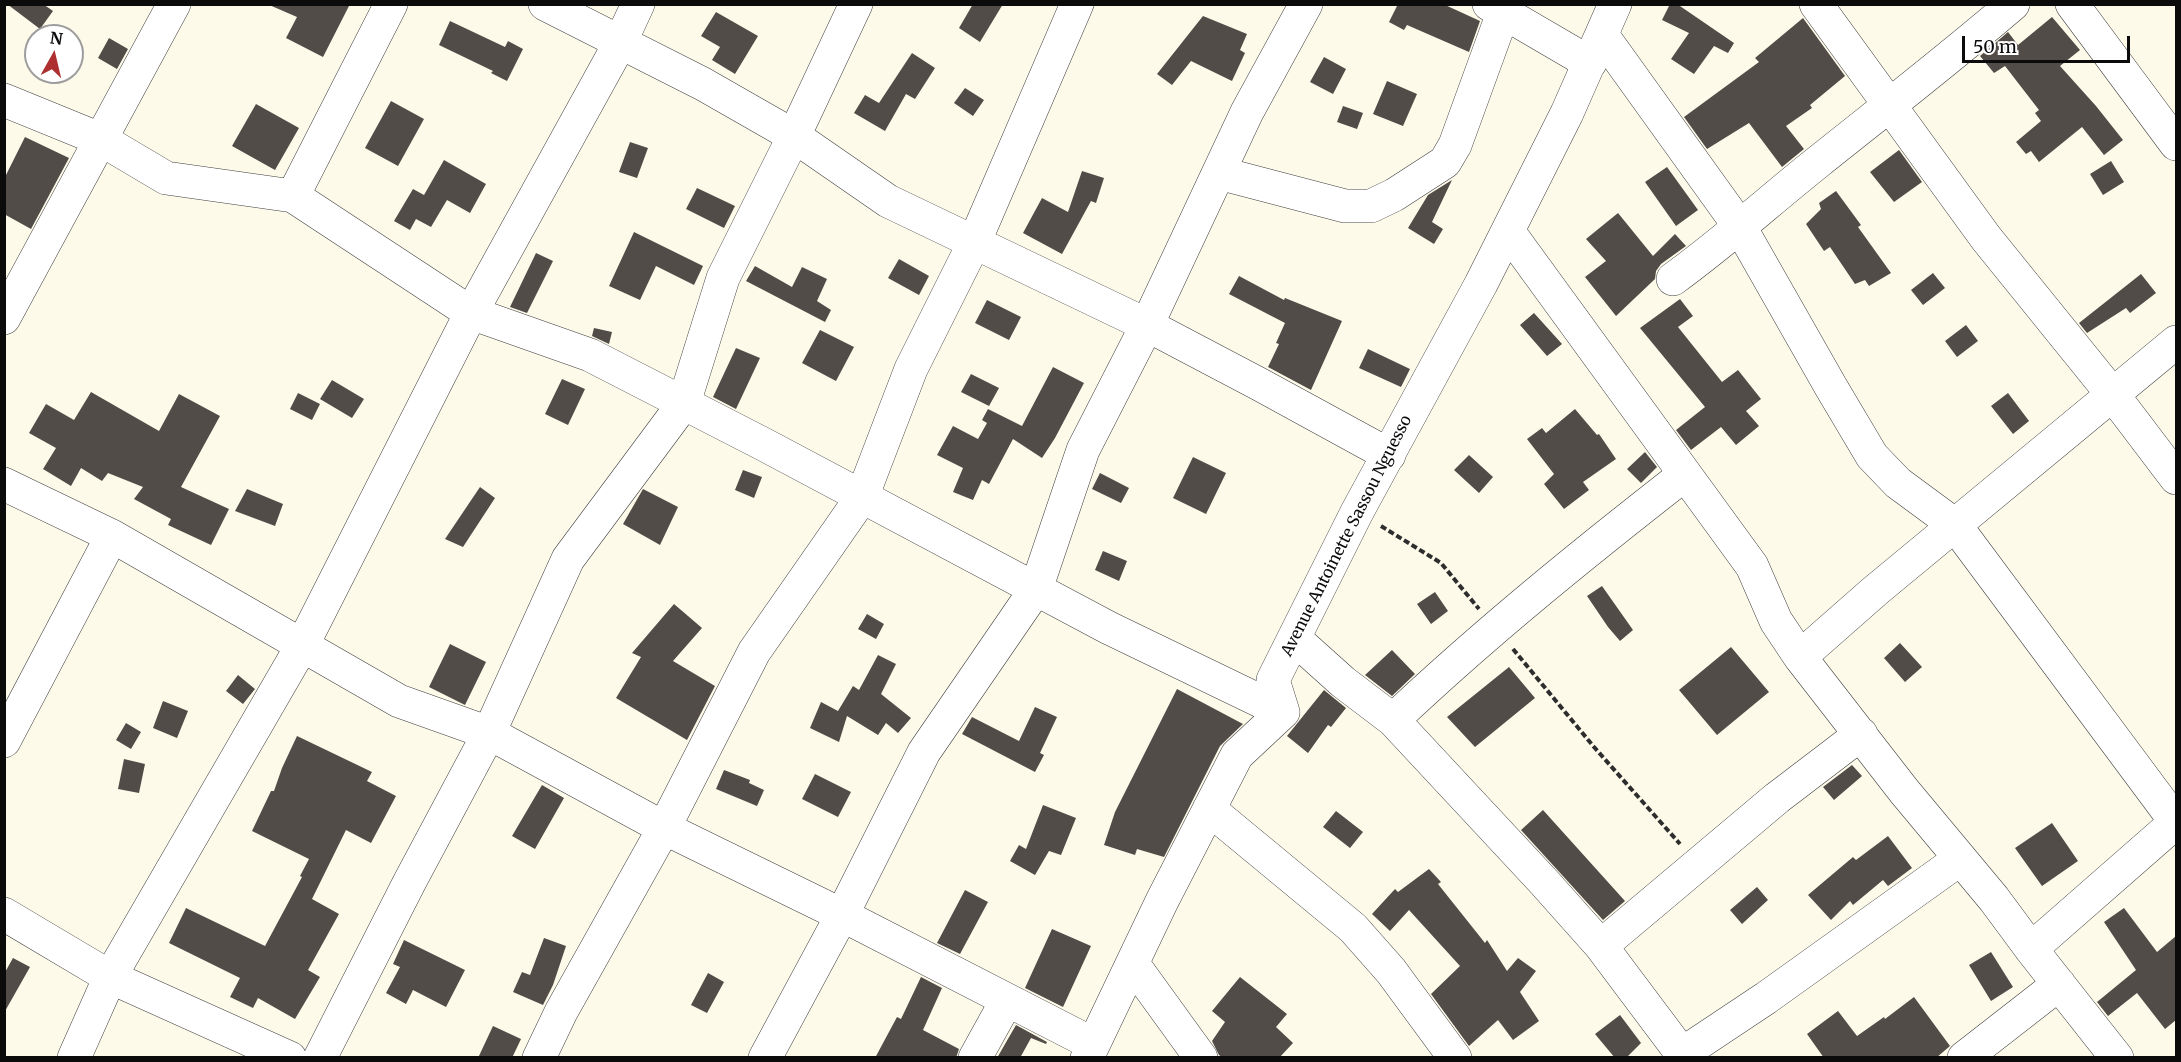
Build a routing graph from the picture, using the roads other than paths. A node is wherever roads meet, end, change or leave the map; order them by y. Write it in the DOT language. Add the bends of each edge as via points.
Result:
graph roads {
  1 [pos="174,4"];
  2 [pos="391,4"];
  3 [pos="545,4"];
  4 [pos="638,4"];
  5 [pos="856,4"];
  6 [pos="1077,4"];
  7 [pos="1305,4"];
  8 [pos="1615,4"];
  9 [pos="1816,4"];
  10 [pos="2013,4"];
  11 [pos="2072,4"];
  12 [pos="1496,9"];
  13 [pos="620,43"];
  14 [pos="1596,49"];
  15 [pos="4,100"];
  16 [pos="1889,106"];
  17 [pos="794,136"];
  18 [pos="102,140"];
  19 [pos="2176,144"];
  20 [pos="1219,173"];
  21 [pos="293,196"];
  22 [pos="1740,227"];
  23 [pos="1508,231"];
  24 [pos="974,243"];
  25 [pos="1673,279"];
  26 [pos="471,313"];
  27 [pos="4,318"];
  28 [pos="1147,325"];
  29 [pos="2176,342"];
  30 [pos="2113,395"];
  31 [pos="684,403"];
  32 [pos="1389,455"];
  33 [pos="1684,475"];
  34 [pos="2176,478"];
  35 [pos="4,484"];
  36 [pos="862,497"];
  37 [pos="1955,525"];
  38 [pos="112,536"];
  39 [pos="1036,589"];
  40 [pos="1294,638"];
  41 [pos="303,644"];
  42 [pos="1800,657"];
  43 [pos="1282,712"];
  44 [pos="1393,720"];
  45 [pos="489,733"];
  46 [pos="1861,734"];
  47 [pos="4,741"];
  48 [pos="1209,808"];
  49 [pos="2176,822"];
  50 [pos="664,828"];
  51 [pos="1960,859"];
  52 [pos="4,914"];
  53 [pos="842,915"];
  54 [pos="1601,946"];
  55 [pos="2031,949"];
  56 [pos="1133,964"];
  57 [pos="110,977"];
  58 [pos="2059,984"];
  59 [pos="1007,1000"];
  60 [pos="1090,1051"];
  61 [pos="1683,1056"];
  62 [pos="74,1058"];
  63 [pos="290,1058"];
  64 [pos="321,1058"];
  65 [pos="539,1058"];
  66 [pos="765,1058"];
  67 [pos="975,1058"];
  68 [pos="1200,1058"];
  69 [pos="1455,1058"];
  70 [pos="1964,1058"];
  71 [pos="2117,1058"];
  1 -- 18 [label="street"];
  2 -- 21 [label="street"];
  3 -- 13 [label="street"];
  4 -- 13 [label="street"];
  5 -- 17 [label="street"];
  6 -- 24 [label="street"];
  7 -- 20 [label="street"];
  8 -- 14 [label="street, Avenue Antoinette Sassou Nguesso"];
  9 -- 16 [label="street"];
  10 -- 16 [label="street"];
  11 -- 19 [label="street"];
  12 -- 14 [label="street"];
  12 -- 20 [label="street" via="1455,145 1445,162 1394,195 1371,206 1345,206"];
  13 -- 17 [label="street" via="704,84"];
  13 -- 26 [label="street"];
  14 -- 22 [label="street"];
  14 -- 23 [label="street, Avenue Antoinette Sassou Nguesso"];
  15 -- 18 [label="street"];
  16 -- 22 [label="street"];
  16 -- 30 [label="street" via="1986,238"];
  17 -- 24 [label="street" via="888,201"];
  17 -- 31 [label="street" via="723,278"];
  18 -- 21 [label="street" via="166,178"];
  18 -- 27 [label="street"];
  20 -- 28 [label="street"];
  21 -- 26 [label="street"];
  22 -- 25 [label="street"];
  22 -- 37 [label="street" via="1872,456 1898,483"];
  23 -- 32 [label="street, Avenue Antoinette Sassou Nguesso"];
  23 -- 33 [label="street"];
  24 -- 28 [label="street"];
  24 -- 36 [label="street" via="911,369"];
  26 -- 31 [label="street" via="590,355"];
  26 -- 41 [label="street"];
  28 -- 32 [label="street"];
  28 -- 39 [label="street" via="1083,450"];
  29 -- 30 [label="street"];
  30 -- 34 [label="street"];
  30 -- 37 [label="street"];
  31 -- 36 [label="street"];
  31 -- 45 [label="street" via="568,559"];
  32 -- 40 [label="street, Avenue Antoinette Sassou Nguesso"];
  33 -- 42 [label="street" via="1752,566 1776,621"];
  33 -- 44 [label="street" via="1586,552"];
  35 -- 38 [label="street"];
  36 -- 39 [label="street"];
  36 -- 50 [label="street" via="754,652"];
  37 -- 42 [label="street"];
  37 -- 49 [label="street"];
  38 -- 41 [label="street"];
  38 -- 47 [label="street"];
  39 -- 43 [label="street"];
  39 -- 53 [label="street" via="924,752"];
  40 -- 43 [label="street, Avenue Antoinette Sassou Nguesso" via="1273,680"];
  40 -- 44 [label="street"];
  41 -- 45 [label="street" via="399,701"];
  41 -- 57 [label="street"];
  42 -- 46 [label="street"];
  43 -- 48 [label="street" via="1237,754"];
  44 -- 54 [label="street"];
  45 -- 50 [label="street"];
  45 -- 64 [label="street"];
  46 -- 51 [label="street"];
  46 -- 54 [label="street" via="1777,798"];
  48 -- 56 [label="street"];
  48 -- 69 [label="street" via="1353,928 1391,971"];
  49 -- 55 [label="street"];
  50 -- 53 [label="street"];
  50 -- 65 [label="street"];
  51 -- 55 [label="street"];
  51 -- 61 [label="street"];
  52 -- 57 [label="street"];
  53 -- 59 [label="street"];
  53 -- 66 [label="street"];
  54 -- 61 [label="street"];
  55 -- 58 [label="street"];
  56 -- 60 [label="street"];
  56 -- 68 [label="street"];
  57 -- 62 [label="street"];
  57 -- 63 [label="street"];
  58 -- 70 [label="street"];
  58 -- 71 [label="street"];
  59 -- 60 [label="street"];
  59 -- 67 [label="street"];
}
